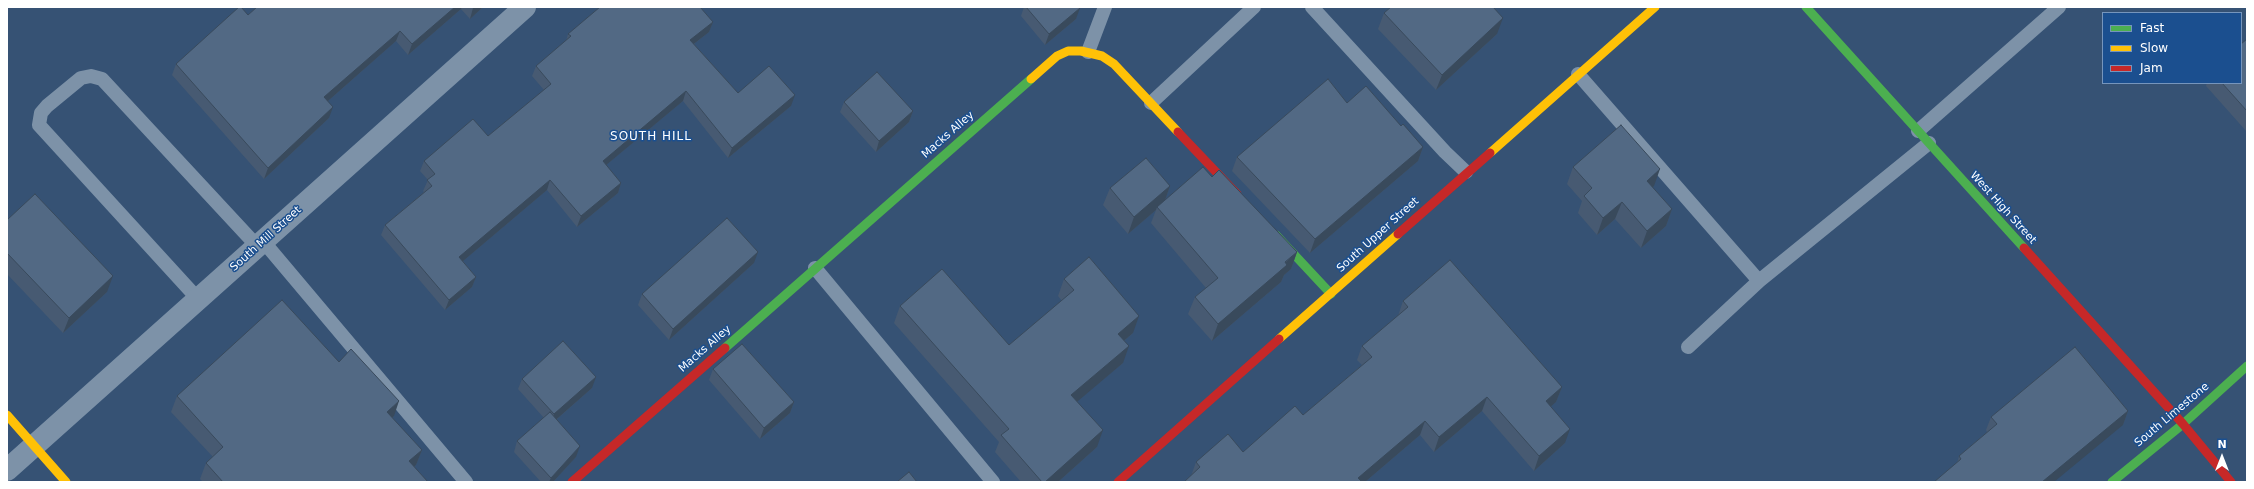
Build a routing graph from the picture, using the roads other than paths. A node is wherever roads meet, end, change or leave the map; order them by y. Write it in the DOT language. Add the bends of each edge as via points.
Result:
graph roads {
  1 [pos="525,7"];
  2 [pos="1106,7"];
  3 [pos="1254,7"];
  4 [pos="1312,7"];
  5 [pos="1655,7"];
  6 [pos="1806,7"];
  7 [pos="2059,7"];
  8 [pos="1088,52"];
  9 [pos="1578,74"];
  10 [pos="1151,103"];
  11 [pos="1918,131"];
  12 [pos="1929,143"];
  13 [pos="1466,172"];
  14 [pos="1242,200"];
  15 [pos="1268,228"];
  16 [pos="260,244"];
  17 [pos="815,268"];
  18 [pos="1758,281"];
  19 [pos="1331,294"];
  20 [pos="198,300"];
  21 [pos="1688,347"];
  22 [pos="2247,366"];
  23 [pos="7,415"];
  24 [pos="2182,424"];
  25 [pos="34,446"];
  26 [pos="7,470"];
  27 [pos="66,482"];
  28 [pos="466,482"];
  29 [pos="572,482"];
  30 [pos="993,482"];
  31 [pos="1118,482"];
  32 [pos="2112,482"];
  33 [pos="2231,482"];
  1 -- 16 [label="street, South Mill Street"];
  2 -- 8 [label="lane"];
  3 -- 10 [label="lane"];
  4 -- 13 [label="lane"];
  5 -- 9 [label="main road, South Upper Street"];
  6 -- 11 [label="main road, West High Street"];
  7 -- 11 [label="lane"];
  8 -- 10 [label="main road, Macks Alley" via="1102,56 1114,64"];
  8 -- 17 [label="main road, Macks Alley" via="1068,51 1057,56"];
  9 -- 13 [label="main road, South Upper Street"];
  9 -- 18 [label="lane"];
  10 -- 14 [label="main road, Macks Alley"];
  11 -- 12 [label="main road, West High Street"];
  12 -- 18 [label="lane"];
  12 -- 24 [label="main road, West High Street"];
  13 -- 19 [label="main road, South Upper Street"];
  15 -- 19 [label="main road"];
  16 -- 20 [label="street, South Mill Street"];
  16 -- 20 [label="lane" via="102,79 91,76 81,78 47,106 41,113 39,125"];
  16 -- 28 [label="lane"];
  17 -- 29 [label="main road, Macks Alley"];
  17 -- 30 [label="lane"];
  18 -- 21 [label="lane"];
  19 -- 31 [label="main road, South Upper Street"];
  20 -- 25 [label="street, South Mill Street"];
  22 -- 24 [label="main road, South Limestone"];
  23 -- 25 [label="main road"];
  24 -- 32 [label="main road, South Limestone"];
  24 -- 33 [label="main road, West High Street"];
  25 -- 26 [label="street, South Mill Street"];
  25 -- 27 [label="main road"];
}
